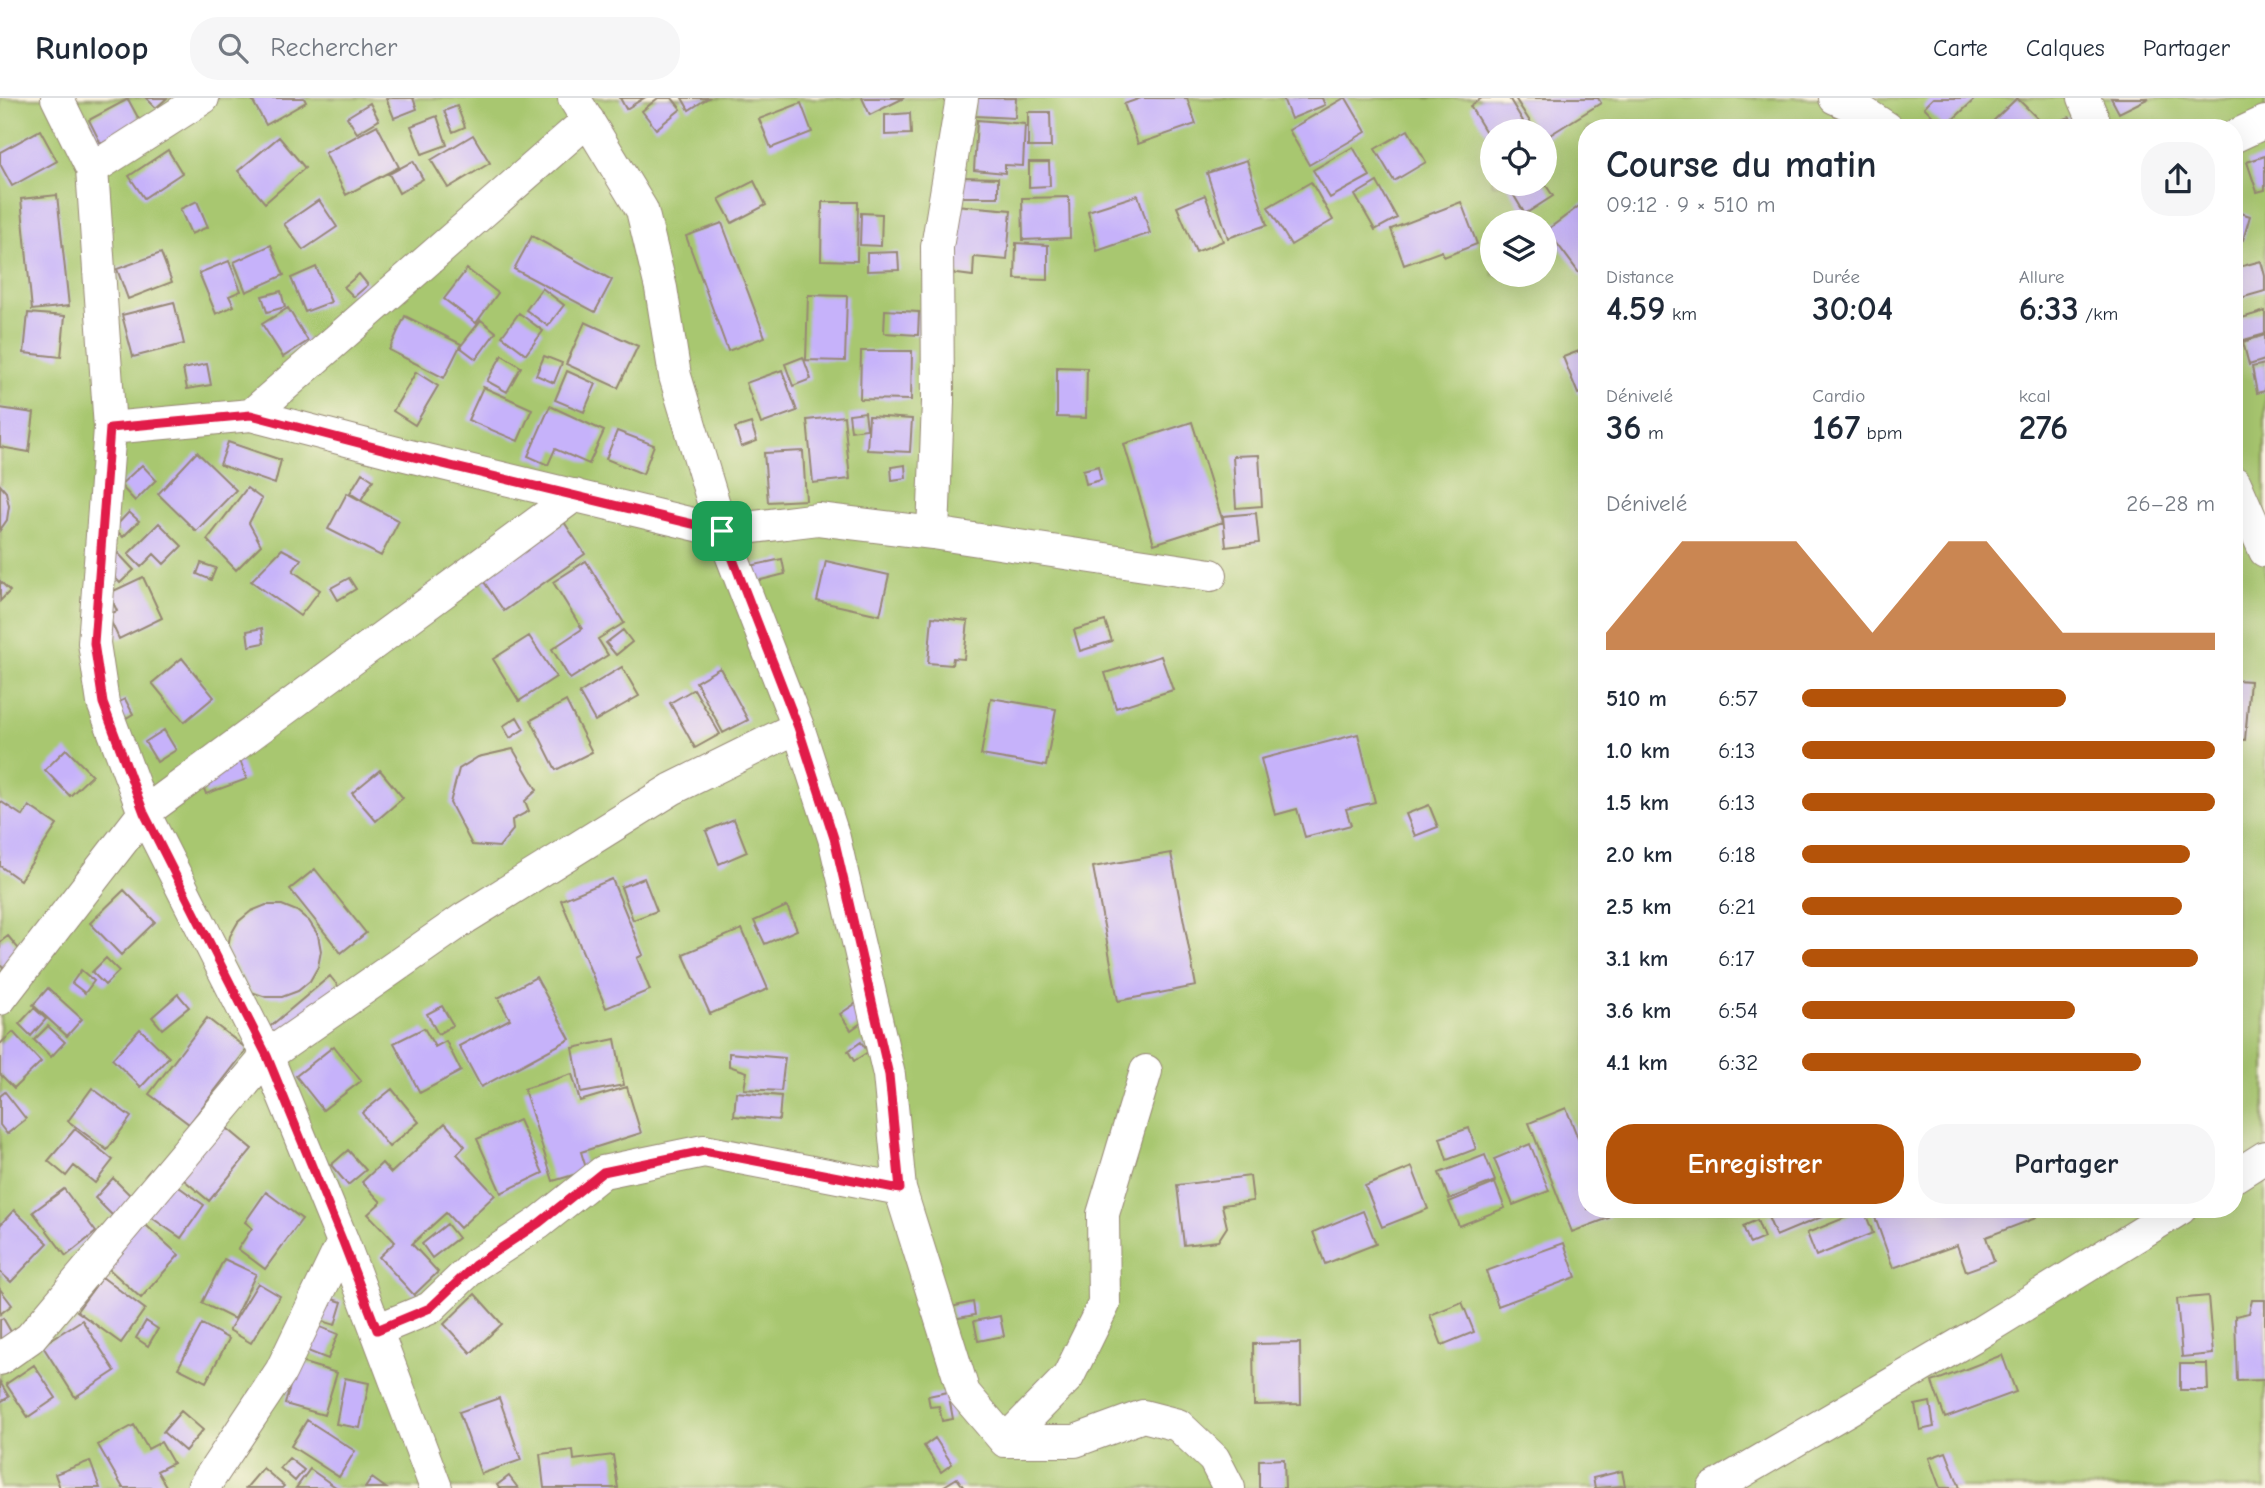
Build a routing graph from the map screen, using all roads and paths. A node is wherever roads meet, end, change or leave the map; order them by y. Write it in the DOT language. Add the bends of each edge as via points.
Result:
graph roads {
  1 [pos="57,98"];
  2 [pos="203,98"];
  3 [pos="962,98"];
  4 [pos="1835,98"];
  5 [pos="2084,98"];
  6 [pos="581,109"];
  7 [pos="1873,119"];
  8 [pos="2093,119"];
  9 [pos="2265,122"];
  10 [pos="2243,132"];
  11 [pos="92,170"];
  12 [pos="251,415"];
  13 [pos="110,428"];
  14 [pos="575,495"];
  15 [pos="2243,501"];
  16 [pos="722,531"];
  17 [pos="933,533"];
  18 [pos="2265,551"];
  19 [pos="1210,575"];
  20 [pos="798,727"];
  21 [pos="144,813"];
  22 [pos="0,999"];
  23 [pos="267,1056"];
  24 [pos="1146,1071"];
  25 [pos="2265,1157"];
  26 [pos="2243,1170"];
  27 [pos="900,1189"];
  28 [pos="2165,1218"];
  29 [pos="343,1242"];
  30 [pos="377,1330"];
  31 [pos="0,1359"];
  32 [pos="1005,1441"];
  33 [pos="203,1488"];
  34 [pos="436,1488"];
  35 [pos="1230,1488"];
  36 [pos="1714,1488"];
  1 -- 11 [label="street"];
  2 -- 11 [label="street"];
  3 -- 17 [label="street" via="937,247"];
  4 -- 7 [label="street"];
  5 -- 8 [label="street"];
  6 -- 12 [label="street"];
  6 -- 16 [label="street" via="642,211 662,288 675,376"];
  9 -- 10 [label="street"];
  11 -- 13 [label="street"];
  12 -- 13 [label="street"];
  12 -- 14 [label="street"];
  13 -- 21 [label="street" via="94,643 103,703"];
  14 -- 16 [label="street"];
  14 -- 21 [label="street"];
  15 -- 18 [label="street"];
  16 -- 17 [label="street" via="818,519"];
  16 -- 20 [label="street"];
  17 -- 19 [label="street"];
  20 -- 23 [label="street" via="672,789 465,918"];
  20 -- 27 [label="street" via="834,838 889,1075"];
  21 -- 22 [label="street"];
  21 -- 23 [label="street"];
  23 -- 29 [label="street"];
  23 -- 31 [label="street" via="30,1338"];
  24 -- 32 [label="street" via="1103,1214 1104,1304 1068,1377"];
  25 -- 26 [label="street"];
  27 -- 30 [label="street" via="704,1151 603,1172 539,1223 475,1265 430,1308"];
  27 -- 32 [label="street" via="964,1393"];
  28 -- 36 [label="street"];
  29 -- 30 [label="street"];
  29 -- 33 [label="street" via="281,1371"];
  30 -- 34 [label="street"];
  32 -- 35 [label="street" via="1075,1441 1143,1416 1178,1424 1214,1459"];
}
